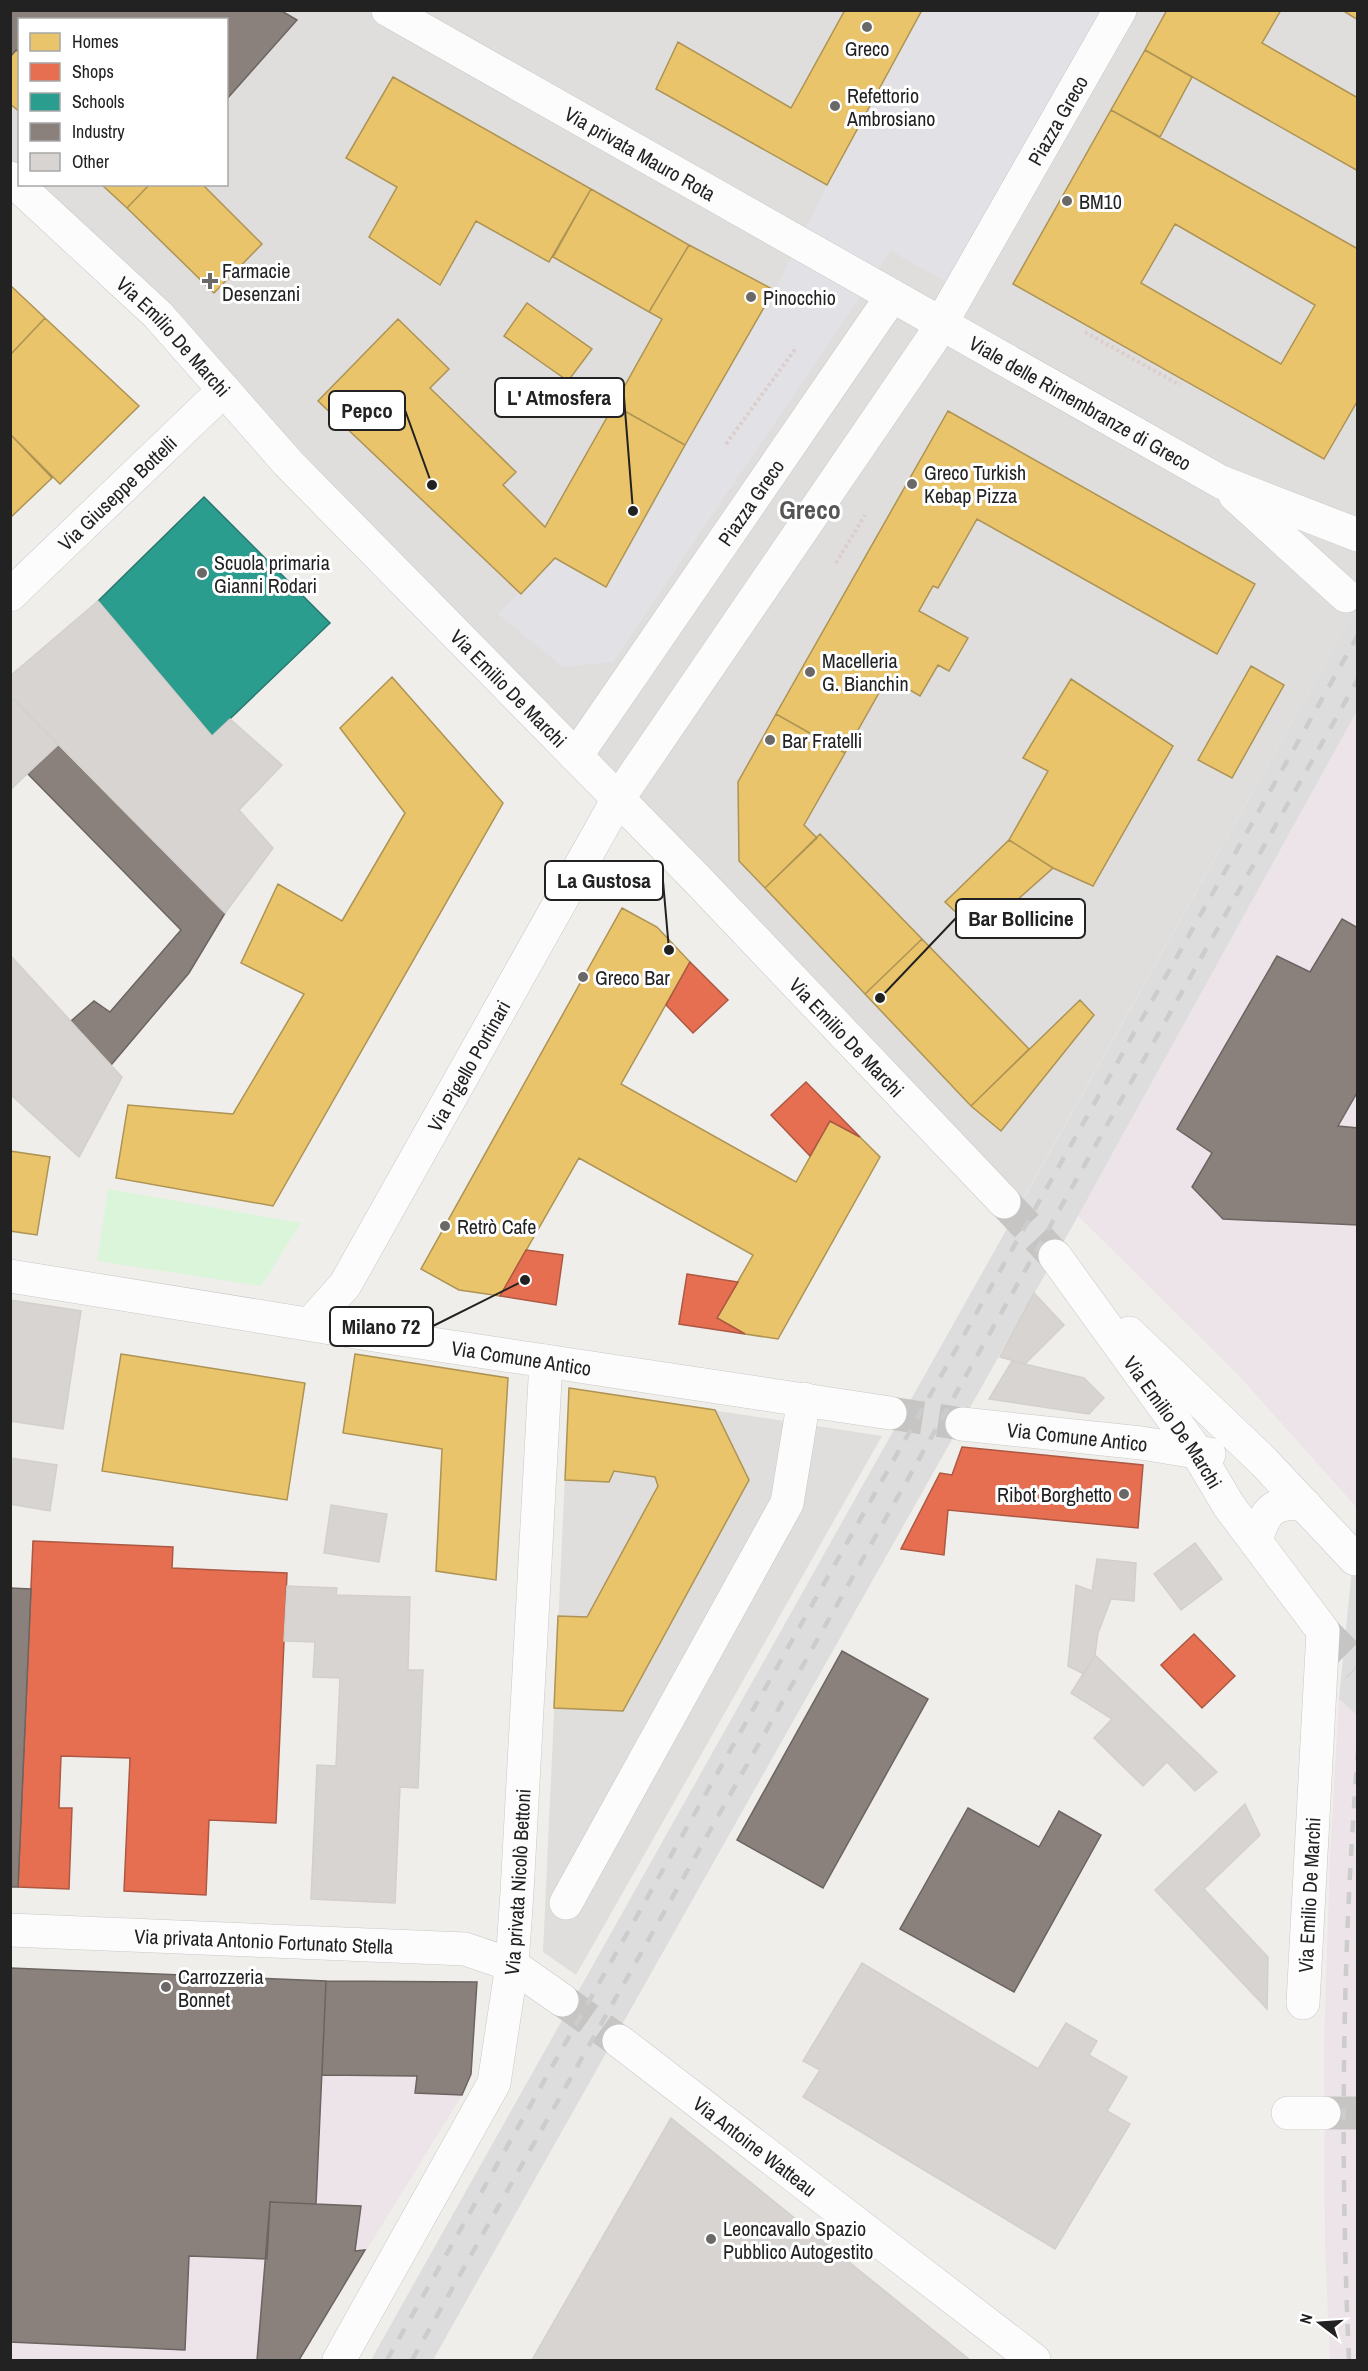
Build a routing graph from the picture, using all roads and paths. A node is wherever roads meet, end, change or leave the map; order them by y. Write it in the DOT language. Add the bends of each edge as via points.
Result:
graph roads {
  1 [pos="388,10"];
  2 [pos="1120,10"];
  3 [pos="19,186"];
  4 [pos="892,296"];
  5 [pos="941,323"];
  6 [pos="1085,333"];
  7 [pos="796,348"];
  8 [pos="1180,385"];
  9 [pos="224,390"];
  10 [pos="726,444"];
  11 [pos="1221,482"];
  12 [pos="1358,535"];
  13 [pos="10,595"];
  14 [pos="1346,596"];
  15 [pos="576,756"];
  16 [pos="618,799"];
  17 [pos="1004,1202"];
  18 [pos="10,1276"];
  19 [pos="310,1324"];
  20 [pos="546,1361"];
  21 [pos="804,1399"];
  22 [pos="890,1413"];
  23 [pos="962,1424"];
  24 [pos="1197,1452"];
  25 [pos="1264,1462"];
  26 [pos="1305,1505"];
  27 [pos="1256,1542"];
  28 [pos="1355,1559"];
  29 [pos="566,1903"];
  30 [pos="10,1930"];
  31 [pos="512,1965"];
  32 [pos="562,2000"];
  33 [pos="1304,2003"];
  34 [pos="619,2041"];
  35 [pos="1288,2113"];
  36 [pos="1324,2113"];
  37 [pos="339,2361"];
  38 [pos="1034,2361"];
  1 -- 4 [label="street, Via privata Mauro Rota"];
  2 -- 5 [label="street, Piazza Greco"];
  3 -- 9 [label="street, Via Emilio De Marchi" via="158,315"];
  4 -- 5 [label="street"];
  4 -- 15 [label="street, Piazza Greco"];
  5 -- 11 [label="street, Viale delle Rimembranze di Greco"];
  5 -- 16 [label="street, Piazza Greco"];
  6 -- 8 [label="path"];
  7 -- 10 [label="path"];
  9 -- 13 [label="street, Via Giuseppe Bottelli"];
  9 -- 15 [label="street, Via Emilio De Marchi" via="288,463"];
  11 -- 12 [label="street, Viale delle Rimembranze di Greco"];
  11 -- 14 [label="street, Viale delle Rimembranze di Greco"];
  15 -- 16 [label="street, Via Emilio De Marchi"];
  16 -- 17 [label="street, Via Emilio De Marchi"];
  16 -- 19 [label="street, Via Pigello Portinari" via="345,1285"];
  18 -- 19 [label="street, Via Comune Antico"];
  19 -- 20 [label="street, Via Comune Antico"];
  20 -- 21 [label="street, Via Comune Antico"];
  20 -- 31 [label="street, Via privata Nicolò Bettoni"];
  21 -- 22 [label="street, Via Comune Antico"];
  21 -- 29 [label="street" via="787,1503"];
  23 -- 24 [label="street, Via Comune Antico"];
  24 -- 25 [label="street, Via Comune Antico"];
  24 -- 25 [label="street, Via Emilio De Marchi" via="1055,1256 1118,1323"];
  24 -- 27 [label="street, Via Emilio De Marchi" via="1228,1506"];
  25 -- 26 [label="street, Via Emilio De Marchi"];
  26 -- 27 [label="street" via="1291,1502 1270,1510 1262,1518"];
  26 -- 28 [label="street, Via Emilio De Marchi"];
  27 -- 33 [label="street, Via Emilio De Marchi" via="1323,1631"];
  30 -- 31 [label="street, Via privata Antonio Fortunato Stella" via="465,1948"];
  31 -- 32 [label="street"];
  31 -- 37 [label="street, Via privata Nicolò Bettoni" via="494,2083"];
  34 -- 38 [label="street, Via Antoine Watteau"];
  35 -- 36 [label="street"];
}
